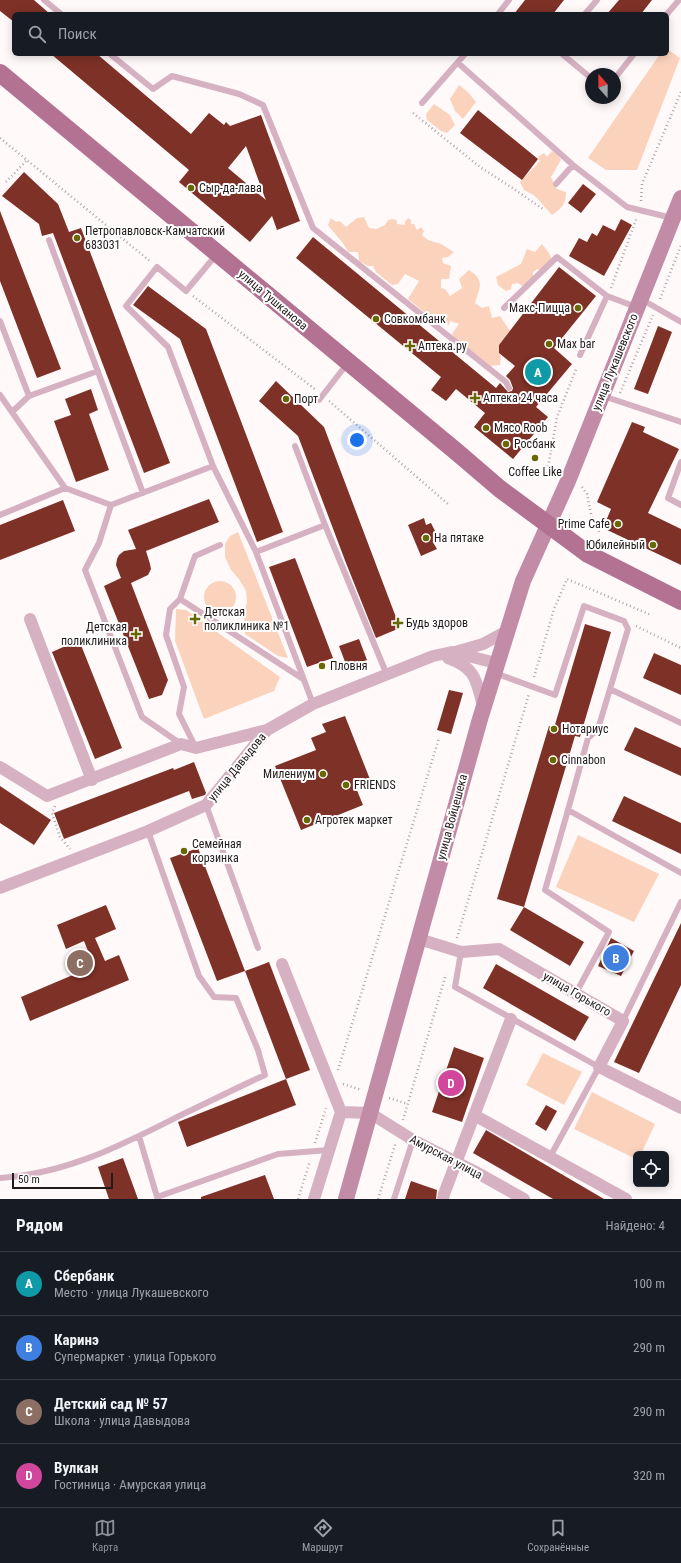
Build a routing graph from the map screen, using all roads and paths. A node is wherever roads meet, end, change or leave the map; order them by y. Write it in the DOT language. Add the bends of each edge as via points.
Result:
graph roads {
  1 [pos="44,0"];
  2 [pos="510,0"];
  3 [pos="597,0"];
  4 [pos="679,0"];
  5 [pos="59,12"];
  6 [pos="500,12"];
  7 [pos="587,12"];
  8 [pos="669,12"];
  9 [pos="112,56"];
  10 [pos="463,56"];
  11 [pos="564,56"];
  12 [pos="632,56"];
  13 [pos="458,63"];
  14 [pos="621,70"];
  15 [pos="0,73"];
  16 [pos="585,73"];
  17 [pos="681,92"];
  18 [pos="422,103"];
  19 [pos="412,113"];
  20 [pos="0,138"];
  21 [pos="27,160"];
  22 [pos="573,165"];
  23 [pos="6,182"];
  24 [pos="556,184"];
  25 [pos="681,198"];
  26 [pos="543,209"];
  27 [pos="640,210"];
  28 [pos="673,218"];
  29 [pos="49,240"];
  30 [pos="681,245"];
  31 [pos="217,254"];
  32 [pos="157,267"];
  33 [pos="186,291"];
  34 [pos="608,296"];
  35 [pos="639,303"];
  36 [pos="504,308"];
  37 [pos="656,308"];
  38 [pos="0,321"];
  39 [pos="681,322"];
  40 [pos="580,355"];
  41 [pos="348,362"];
  42 [pos="578,367"];
  43 [pos="98,370"];
  44 [pos="509,388"];
  45 [pos="0,395"];
  46 [pos="29,396"];
  47 [pos="601,396"];
  48 [pos="321,398"];
  49 [pos="617,401"];
  50 [pos="12,412"];
  51 [pos="681,422"];
  52 [pos="295,446"];
  53 [pos="681,462"];
  54 [pos="213,466"];
  55 [pos="518,469"];
  56 [pos="582,486"];
  57 [pos="65,488"];
  58 [pos="143,492"];
  59 [pos="448,504"];
  60 [pos="111,505"];
  61 [pos="681,505"];
  62 [pos="0,515"];
  63 [pos="325,525"];
  64 [pos="547,525"];
  65 [pos="599,532"];
  66 [pos="220,545"];
  67 [pos="256,552"];
  68 [pos="180,599"];
  69 [pos="681,601"];
  70 [pos="651,615"];
  71 [pos="30,619"];
  72 [pos="624,621"];
  73 [pos="507,631"];
  74 [pos="681,648"];
  75 [pos="452,652"];
  76 [pos="433,656"];
  77 [pos="495,668"];
  78 [pos="387,675"];
  79 [pos="303,679"];
  80 [pos="531,686"];
  81 [pos="610,689"];
  82 [pos="313,704"];
  83 [pos="483,706"];
  84 [pos="681,723"];
  85 [pos="267,730"];
  86 [pos="439,738"];
  87 [pos="181,744"];
  88 [pos="196,748"];
  89 [pos="0,767"];
  90 [pos="92,780"];
  91 [pos="62,791"];
  92 [pos="206,805"];
  93 [pos="568,810"];
  94 [pos="148,831"];
  95 [pos="73,852"];
  96 [pos="681,873"];
  97 [pos="0,888"];
  98 [pos="681,902"];
  99 [pos="419,939"];
  100 [pos="258,948"];
  101 [pos="457,951"];
  102 [pos="282,964"];
  103 [pos="576,993"];
  104 [pos="511,1019"];
  105 [pos="623,1021"];
  106 [pos="599,1067"];
  107 [pos="332,1089"];
  108 [pos="681,1108"];
  109 [pos="341,1112"];
  110 [pos="370,1112"];
  111 [pos="474,1115"];
  112 [pos="399,1131"];
  113 [pos="139,1136"];
  114 [pos="413,1140"];
  115 [pos="329,1150"];
  116 [pos="313,1151"];
  117 [pos="550,1157"];
  118 [pos="456,1162"];
  119 [pos="0,1178"];
  120 [pos="298,1199"];
  121 [pos="314,1199"];
  122 [pos="346,1199"];
  123 [pos="378,1199"];
  124 [pos="394,1199"];
  125 [pos="443,1199"];
  126 [pos="524,1199"];
  127 [pos="626,1199"];
  1 -- 5 [label="lane"];
  2 -- 6 [label="lane"];
  3 -- 7 [label="lane"];
  4 -- 8 [label="lane"];
  9 -- 44 [label="lane" via="153,89 172,76 239,94 264,105 313,228 506,382"];
  10 -- 13 [label="lane"];
  11 -- 16 [label="lane"];
  12 -- 14 [label="lane"];
  13 -- 18 [label="lane"];
  13 -- 22 [label="lane"];
  15 -- 31 [label="main road, улица Тушканова"];
  17 -- 27 [label="path" via="642,184"];
  19 -- 26 [label="path" via="480,167"];
  20 -- 21 [label="path"];
  21 -- 23 [label="path"];
  21 -- 32 [label="path"];
  22 -- 24 [label="lane"];
  22 -- 27 [label="lane" via="627,207"];
  25 -- 28 [label="main road, улица Лукашевского"];
  27 -- 28 [label="lane"];
  27 -- 34 [label="path"];
  28 -- 35 [label="main road, улица Лукашевского"];
  29 -- 43 [label="lane"];
  30 -- 37 [label="path"];
  31 -- 33 [label="lane"];
  31 -- 41 [label="main road, улица Тушканова"];
  32 -- 33 [label="lane"];
  32 -- 54 [label="lane" via="126,306 168,347"];
  33 -- 48 [label="path"];
  34 -- 35 [label="lane"];
  34 -- 36 [label="lane" via="557,257"];
  34 -- 40 [label="lane"];
  35 -- 37 [label="lane"];
  35 -- 47 [label="main road, улица Лукашевского"];
  37 -- 39 [label="lane"];
  37 -- 49 [label="path"];
  38 -- 46 [label="lane"];
  41 -- 48 [label="lane"];
  41 -- 64 [label="main road, улица Тушканова"];
  42 -- 55 [label="path" via="557,417 547,473"];
  43 -- 46 [label="lane"];
  43 -- 58 [label="lane"];
  45 -- 50 [label="lane"];
  46 -- 50 [label="lane"];
  47 -- 49 [label="lane"];
  47 -- 64 [label="main road, улица Лукашевского" via="572,471"];
  48 -- 59 [label="path"];
  49 -- 51 [label="lane"];
  50 -- 57 [label="lane"];
  52 -- 63 [label="lane"];
  53 -- 61 [label="lane" via="668,498"];
  54 -- 58 [label="lane"];
  54 -- 67 [label="lane"];
  56 -- 65 [label="path" via="587,494 592,520"];
  57 -- 60 [label="lane"];
  57 -- 62 [label="lane"];
  58 -- 60 [label="lane"];
  60 -- 87 [label="lane" via="99,543 85,570 142,717"];
  63 -- 67 [label="lane"];
  63 -- 78 [label="lane"];
  64 -- 69 [label="main road, улица Тушканова" via="600,562"];
  64 -- 73 [label="main road, улица Войцешека" via="523,581"];
  66 -- 68 [label="lane" via="195,556"];
  67 -- 79 [label="lane"];
  68 -- 79 [label="lane"];
  68 -- 88 [label="lane" via="170,609 166,635 184,687 179,714"];
  70 -- 80 [label="path" via="567,578 554,609"];
  71 -- 90 [label="street"];
  72 -- 74 [label="path"];
  72 -- 80 [label="lane" via="584,606 555,695"];
  72 -- 81 [label="lane" via="628,629"];
  73 -- 75 [label="street" via="483,644"];
  73 -- 77 [label="main road, улица Войцешека"];
  75 -- 76 [label="street, улица Давыдова"];
  75 -- 77 [label="street, улица Давыдова"];
  76 -- 78 [label="street, улица Давыдова"];
  76 -- 83 [label="street" via="461,662 469,669 475,678"];
  77 -- 80 [label="lane"];
  77 -- 83 [label="main road, улица Войцешека"];
  78 -- 82 [label="street, улица Давыдова"];
  79 -- 82 [label="lane"];
  80 -- 101 [label="path"];
  81 -- 84 [label="lane"];
  81 -- 93 [label="lane" via="598,729 588,738"];
  82 -- 85 [label="street, улица Давыдова"];
  83 -- 99 [label="main road, улица Войцешека"];
  85 -- 88 [label="street"];
  85 -- 92 [label="street, улица Давыдова"];
  86 -- 107 [label="path"];
  87 -- 88 [label="street"];
  87 -- 90 [label="street"];
  89 -- 91 [label="street" via="47,796"];
  90 -- 91 [label="street"];
  91 -- 95 [label="path" via="52,813 60,837"];
  92 -- 94 [label="street, улица Давыдова"];
  92 -- 100 [label="lane"];
  93 -- 96 [label="lane"];
  93 -- 103 [label="lane" via="545,890 609,932"];
  94 -- 97 [label="street, улица Давыдова"];
  94 -- 113 [label="lane" via="199,976 214,997 236,998 258,1050 265,1075"];
  98 -- 105 [label="lane"];
  99 -- 101 [label="street, улица Горького"];
  99 -- 110 [label="main road, улица Войцешека"];
  101 -- 103 [label="street, улица Горького" via="499,949"];
  101 -- 104 [label="lane" via="455,987"];
  101 -- 112 [label="path"];
  102 -- 107 [label="street"];
  103 -- 105 [label="street, улица Горького"];
  104 -- 106 [label="lane"];
  104 -- 111 [label="street"];
  105 -- 106 [label="street, улица Горького"];
  106 -- 108 [label="street"];
  106 -- 117 [label="lane"];
  107 -- 109 [label="street"];
  107 -- 116 [label="path"];
  109 -- 110 [label="street"];
  109 -- 115 [label="street"];
  110 -- 112 [label="street, Амурская улица"];
  110 -- 122 [label="main road, улица Войцешека"];
  111 -- 117 [label="street"];
  111 -- 118 [label="street"];
  112 -- 114 [label="street, Амурская улица"];
  112 -- 123 [label="path"];
  113 -- 116 [label="lane" via="158,1197 278,1154"];
  113 -- 119 [label="lane" via="70,1165 24,1176"];
  114 -- 118 [label="street, Амурская улица"];
  114 -- 124 [label="lane"];
  115 -- 116 [label="lane"];
  115 -- 121 [label="street"];
  116 -- 120 [label="path"];
  117 -- 127 [label="street"];
  118 -- 125 [label="street"];
  118 -- 126 [label="street, Амурская улица"];
}
